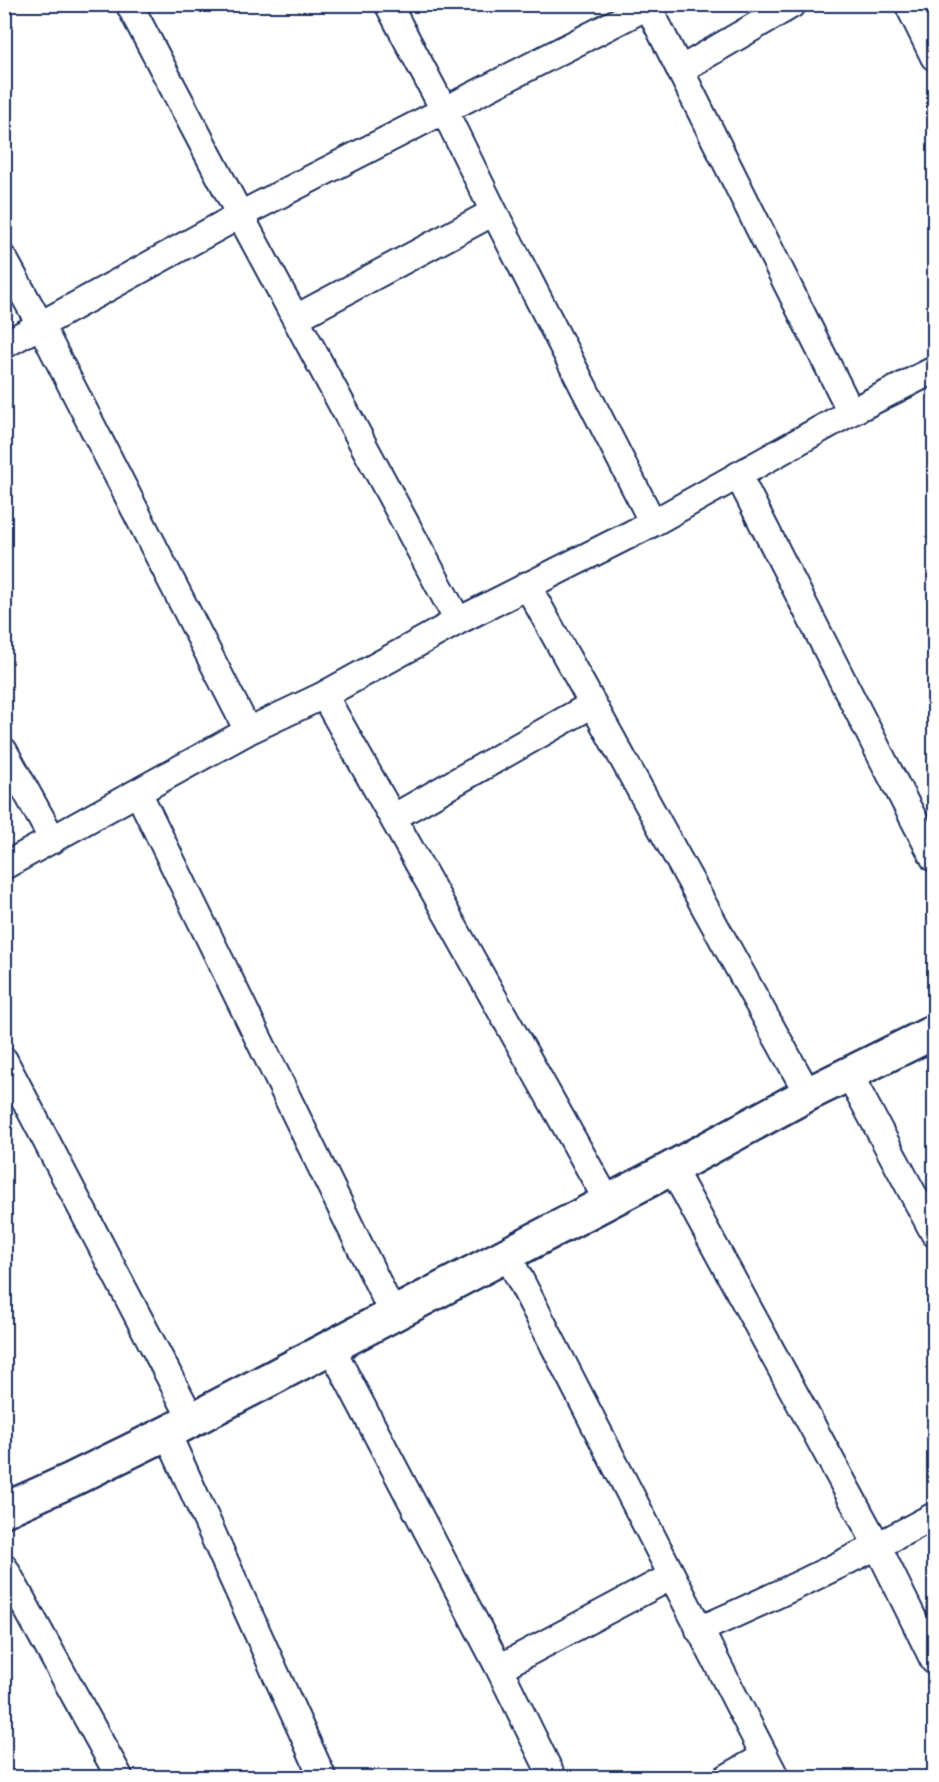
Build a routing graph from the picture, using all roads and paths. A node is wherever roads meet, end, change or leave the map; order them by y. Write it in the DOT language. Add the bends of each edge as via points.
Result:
graph roads {
  1 [pos="129,4"];
  2 [pos="388,4"];
  3 [pos="792,4"];
  4 [pos="908,4"];
  5 [pos="648,5"];
  6 [pos="932,48"];
  7 [pos="680,70"];
  8 [pos="444,110"];
  9 [pos="494,212"];
  10 [pos="240,215"];
  11 [pos="4,259"];
  12 [pos="296,318"];
  13 [pos="41,326"];
  14 [pos="4,345"];
  15 [pos="934,370"];
  16 [pos="851,412"];
  17 [pos="738,476"];
  18 [pos="653,523"];
  19 [pos="527,585"];
  20 [pos="458,621"];
  21 [pos="324,695"];
  22 [pos="593,704"];
  23 [pos="248,731"];
  24 [pos="4,751"];
  25 [pos="138,792"];
  26 [pos="394,817"];
  27 [pos="53,840"];
  28 [pos="934,858"];
  29 [pos="4,866"];
  30 [pos="934,1032"];
  31 [pos="4,1060"];
  32 [pos="849,1074"];
  33 [pos="808,1094"];
  34 [pos="672,1167"];
  35 [pos="607,1200"];
  36 [pos="934,1233"];
  37 [pos="507,1254"];
  38 [pos="393,1314"];
  39 [pos="331,1347"];
  40 [pos="180,1426"];
  41 [pos="4,1510"];
  42 [pos="934,1516"];
  43 [pos="878,1546"];
  44 [pos="4,1567"];
  45 [pos="672,1576"];
  46 [pos="699,1630"];
  47 [pos="934,1661"];
  48 [pos="499,1668"];
  49 [pos="771,1767"];
  50 [pos="120,1778"];
  51 [pos="323,1778"];
  52 [pos="553,1778"];
  53 [pos="726,1778"];
  1 -- 10 [label="street"];
  2 -- 8 [label="street"];
  3 -- 7 [label="street"];
  4 -- 6 [label="street"];
  5 -- 7 [label="street"];
  5 -- 8 [label="street"];
  7 -- 16 [label="street"];
  8 -- 9 [label="street"];
  8 -- 10 [label="street"];
  9 -- 12 [label="street"];
  9 -- 18 [label="street"];
  10 -- 12 [label="street"];
  10 -- 13 [label="street"];
  11 -- 13 [label="street"];
  12 -- 20 [label="street"];
  13 -- 14 [label="street"];
  13 -- 23 [label="street"];
  15 -- 16 [label="street"];
  16 -- 17 [label="street"];
  17 -- 18 [label="street"];
  17 -- 28 [label="street"];
  18 -- 19 [label="street"];
  19 -- 20 [label="street"];
  19 -- 22 [label="street"];
  20 -- 21 [label="street"];
  21 -- 23 [label="street"];
  21 -- 26 [label="street"];
  22 -- 26 [label="street"];
  22 -- 33 [label="street"];
  23 -- 25 [label="street"];
  24 -- 27 [label="street"];
  25 -- 27 [label="street"];
  25 -- 38 [label="street"];
  26 -- 35 [label="street"];
  27 -- 29 [label="street"];
  30 -- 32 [label="main road"];
  31 -- 40 [label="street"];
  32 -- 33 [label="main road"];
  32 -- 36 [label="street"];
  33 -- 34 [label="main road"];
  34 -- 35 [label="main road"];
  34 -- 43 [label="street"];
  35 -- 37 [label="main road"];
  37 -- 38 [label="main road"];
  37 -- 45 [label="street"];
  38 -- 39 [label="main road"];
  39 -- 40 [label="main road"];
  39 -- 48 [label="street"];
  40 -- 41 [label="main road"];
  40 -- 51 [label="street"];
  42 -- 43 [label="street"];
  43 -- 46 [label="street"];
  43 -- 47 [label="street"];
  44 -- 50 [label="street"];
  45 -- 46 [label="street"];
  45 -- 48 [label="street"];
  46 -- 49 [label="street"];
  48 -- 52 [label="street"];
  49 -- 53 [label="street"];
}
